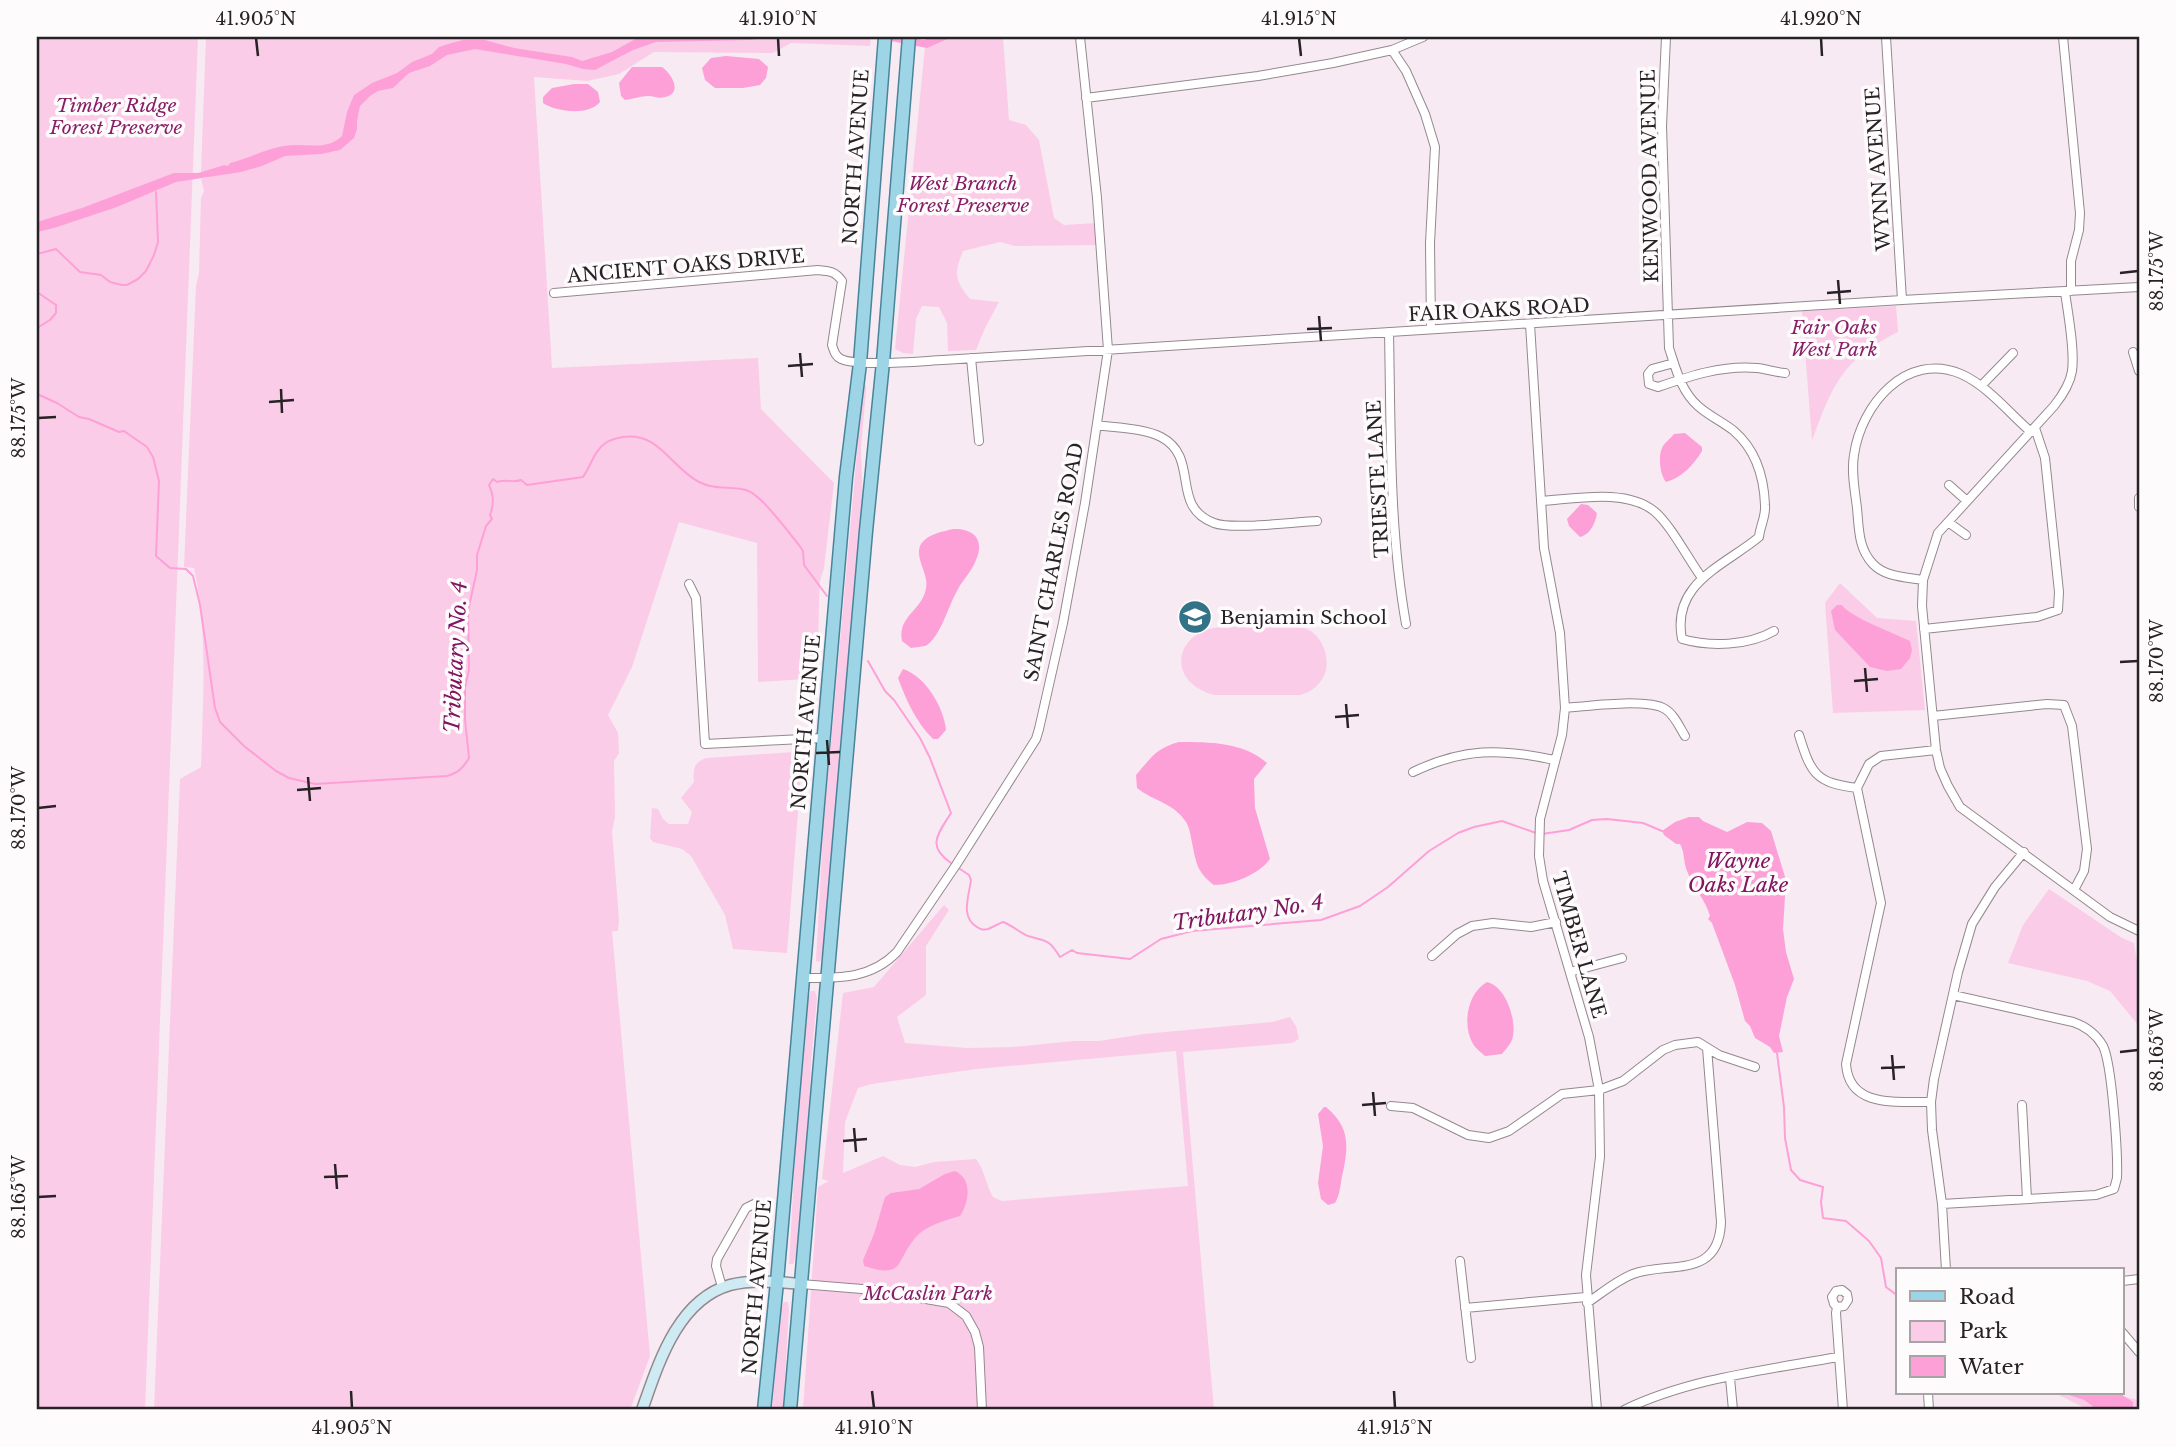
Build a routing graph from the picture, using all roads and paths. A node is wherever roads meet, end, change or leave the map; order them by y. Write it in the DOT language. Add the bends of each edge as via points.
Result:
graph roads {
  1 [pos="885,37"];
  2 [pos="909,37"];
  3 [pos="1080,37"];
  4 [pos="1423,37"];
  5 [pos="1666,37"];
  6 [pos="1886,37"];
  7 [pos="2063,37"];
  8 [pos="1392,50"];
  9 [pos="1086,98"];
  10 [pos="2139,287"];
  11 [pos="2068,291"];
  12 [pos="554,293"];
  13 [pos="1902,300"];
  14 [pos="1668,316"];
  15 [pos="1531,324"];
  16 [pos="1430,329"];
  17 [pos="1389,332"];
  18 [pos="1108,349"];
  19 [pos="2133,352"];
  20 [pos="2013,353"];
  21 [pos="971,358"];
  22 [pos="883,362"];
  23 [pos="860,363"];
  24 [pos="1674,363"];
  25 [pos="2139,371"];
  26 [pos="1785,373"];
  27 [pos="1679,380"];
  28 [pos="1981,386"];
  29 [pos="1097,425"];
  30 [pos="2033,430"];
  31 [pos="979,441"];
  32 [pos="1949,485"];
  33 [pos="2139,498"];
  34 [pos="1541,501"];
  35 [pos="1967,501"];
  36 [pos="2139,507"];
  37 [pos="1317,521"];
  38 [pos="1948,522"];
  39 [pos="1966,536"];
  40 [pos="1702,578"];
  41 [pos="1923,580"];
  42 [pos="689,584"];
  43 [pos="1406,624"];
  44 [pos="1924,629"];
  45 [pos="1774,631"];
  46 [pos="1565,709"];
  47 [pos="1933,716"];
  48 [pos="1799,735"];
  49 [pos="1685,736"];
  50 [pos="823,738"];
  51 [pos="1936,750"];
  52 [pos="1554,760"];
  53 [pos="1413,772"];
  54 [pos="1857,788"];
  55 [pos="2024,852"];
  56 [pos="2074,890"];
  57 [pos="1556,922"];
  58 [pos="2139,931"];
  59 [pos="1432,956"];
  60 [pos="1622,958"];
  61 [pos="1570,972"];
  62 [pos="804,978"];
  63 [pos="828,978"];
  64 [pos="1953,995"];
  65 [pos="1707,1048"];
  66 [pos="1755,1067"];
  67 [pos="1599,1090"];
  68 [pos="1931,1102"];
  69 [pos="2022,1105"];
  70 [pos="1391,1106"];
  71 [pos="2027,1199"];
  72 [pos="758,1202"];
  73 [pos="1941,1204"];
  74 [pos="1460,1261"];
  75 [pos="1946,1268"];
  76 [pos="777,1282"];
  77 [pos="801,1284"];
  78 [pos="722,1287"];
  79 [pos="1587,1300"];
  80 [pos="1837,1307"];
  81 [pos="1465,1308"];
  82 [pos="2124,1334"];
  83 [pos="2139,1352"];
  84 [pos="1838,1357"];
  85 [pos="1471,1358"];
  86 [pos="1730,1378"];
  87 [pos="642,1410"];
  88 [pos="764,1410"];
  89 [pos="790,1410"];
  90 [pos="982,1410"];
  91 [pos="1597,1410"];
  92 [pos="1624,1410"];
  93 [pos="1733,1410"];
  94 [pos="1843,1410"];
  1 -- 23 [label="main road, NORTH AVENUE"];
  2 -- 22 [label="main road"];
  3 -- 9 [label="street, SAINT CHARLES ROAD"];
  4 -- 8 [label="street"];
  5 -- 14 [label="street, KENWOOD AVENUE" via="1662,126"];
  6 -- 13 [label="street, WYNN AVENUE"];
  7 -- 11 [label="street" via="2080,213"];
  8 -- 9 [label="street" via="1258,76"];
  8 -- 16 [label="street" via="1406,71 1435,147"];
  9 -- 18 [label="street, SAINT CHARLES ROAD"];
  10 -- 11 [label="street, FAIR OAKS ROAD"];
  11 -- 13 [label="street, FAIR OAKS ROAD"];
  11 -- 30 [label="street" via="2072,371 2060,398"];
  12 -- 23 [label="street, ANCIENT OAKS DRIVE" via="830,271 842,281 832,345 835,355"];
  13 -- 14 [label="street, FAIR OAKS ROAD"];
  14 -- 15 [label="street, FAIR OAKS ROAD"];
  14 -- 24 [label="street, KENWOOD AVENUE"];
  15 -- 16 [label="street, FAIR OAKS ROAD"];
  15 -- 34 [label="street, TIMBER LANE"];
  16 -- 17 [label="street, FAIR OAKS ROAD"];
  17 -- 18 [label="street, FAIR OAKS ROAD"];
  17 -- 43 [label="street, TRIESTE LANE" via="1392,499"];
  18 -- 21 [label="street, FAIR OAKS ROAD"];
  18 -- 29 [label="street, SAINT CHARLES ROAD"];
  19 -- 25 [label="street"];
  20 -- 28 [label="street"];
  21 -- 22 [label="street, FAIR OAKS ROAD"];
  21 -- 31 [label="street"];
  22 -- 23 [label="street, FAIR OAKS ROAD"];
  22 -- 63 [label="main road"];
  23 -- 50 [label="main road, NORTH AVENUE"];
  24 -- 27 [label="street, KENWOOD AVENUE"];
  24 -- 27 [label="street" via="1652,369 1647,379 1658,387"];
  26 -- 27 [label="street" via="1754,368 1713,370"];
  27 -- 40 [label="street" via="1698,406 1744,442 1759,469 1764,494 1765,516 1759,537"];
  28 -- 30 [label="street"];
  28 -- 41 [label="street" via="1948,370 1908,374 1882,393 1857,440 1853,467 1863,549 1874,565 1887,573"];
  29 -- 37 [label="street" via="1152,433 1173,444 1183,461 1190,503 1199,516 1211,522 1227,526"];
  29 -- 63 [label="street, SAINT CHARLES ROAD" via="1063,623 1036,738 897,952 876,969"];
  30 -- 35 [label="street"];
  30 -- 44 [label="street" via="2045,458 2058,610 2037,617"];
  32 -- 35 [label="street"];
  33 -- 36 [label="street"];
  34 -- 40 [label="street" via="1612,497 1642,503 1667,526"];
  34 -- 46 [label="street, TIMBER LANE" via="1545,557 1560,633"];
  35 -- 38 [label="street"];
  38 -- 39 [label="street"];
  38 -- 41 [label="street" via="1938,533"];
  40 -- 45 [label="street" via="1680,616 1682,639 1702,644 1742,642"];
  41 -- 44 [label="street"];
  42 -- 50 [label="street" via="696,598 705,744"];
  44 -- 47 [label="street"];
  46 -- 49 [label="street" via="1645,704 1665,709"];
  46 -- 52 [label="street, TIMBER LANE"];
  47 -- 51 [label="street"];
  47 -- 56 [label="street" via="2064,705 2072,726 2087,849 2084,872"];
  48 -- 54 [label="street" via="1818,775 1832,784"];
  50 -- 62 [label="main road, NORTH AVENUE"];
  51 -- 54 [label="street" via="1881,756 1869,764"];
  51 -- 55 [label="street" via="1960,807"];
  52 -- 53 [label="street" via="1485,751 1442,759"];
  52 -- 57 [label="street, TIMBER LANE" via="1539,835 1541,867"];
  54 -- 68 [label="street" via="1881,903 1847,1055 1850,1092 1878,1100"];
  55 -- 56 [label="street"];
  55 -- 64 [label="street" via="1972,924"];
  56 -- 58 [label="street"];
  57 -- 59 [label="street" via="1531,927 1472,926"];
  57 -- 61 [label="street, TIMBER LANE"];
  60 -- 61 [label="street"];
  61 -- 67 [label="street, TIMBER LANE"];
  62 -- 63 [label="street, SAINT CHARLES ROAD"];
  62 -- 76 [label="main road, NORTH AVENUE"];
  63 -- 77 [label="main road"];
  64 -- 68 [label="street"];
  64 -- 71 [label="street" via="2079,1024 2098,1039 2107,1057 2117,1170 2114,1189 2096,1195"];
  65 -- 66 [label="street"];
  65 -- 67 [label="street" via="1698,1042 1675,1045 1623,1081"];
  65 -- 79 [label="street" via="1721,1222 1718,1240 1711,1253 1696,1264 1634,1273"];
  67 -- 70 [label="street" via="1562,1094 1509,1131 1489,1138 1468,1135 1413,1108"];
  67 -- 79 [label="street, TIMBER LANE" via="1600,1143"];
  68 -- 73 [label="street"];
  69 -- 71 [label="street"];
  71 -- 73 [label="street"];
  72 -- 78 [label="street" via="746,1208 717,1259"];
  73 -- 75 [label="street"];
  74 -- 81 [label="street"];
  76 -- 77 [label="street"];
  76 -- 78 [label="street"];
  76 -- 88 [label="main road, NORTH AVENUE"];
  77 -- 89 [label="main road"];
  77 -- 90 [label="street" via="949,1303 966,1316 975,1332"];
  78 -- 87 [label="street" via="680,1324"];
  79 -- 81 [label="street"];
  79 -- 91 [label="street, TIMBER LANE"];
  80 -- 84 [label="street"];
  81 -- 85 [label="street"];
  82 -- 83 [label="street"];
  84 -- 86 [label="street"];
  84 -- 94 [label="street"];
  86 -- 92 [label="street" via="1671,1391"];
  86 -- 93 [label="street"];
}
